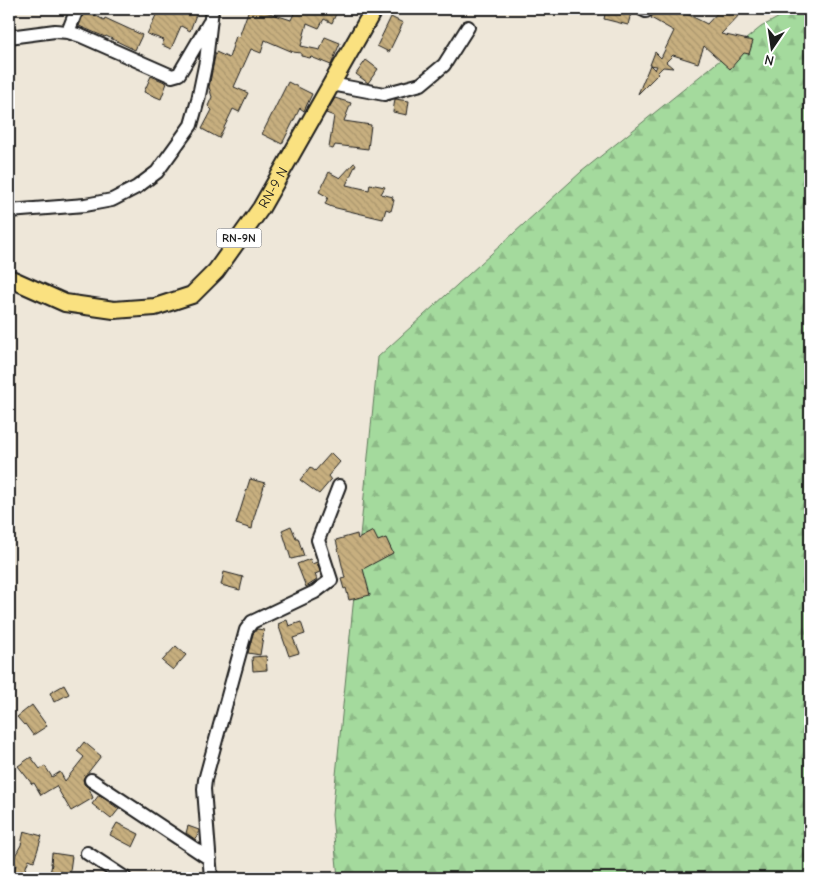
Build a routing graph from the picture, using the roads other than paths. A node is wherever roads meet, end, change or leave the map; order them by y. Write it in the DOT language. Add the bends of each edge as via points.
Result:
graph roads {
  1 [pos="77,9"];
  2 [pos="374,9"];
  3 [pos="212,13"];
  4 [pos="468,27"];
  5 [pos="68,32"];
  6 [pos="9,37"];
  7 [pos="331,84"];
  8 [pos="9,211"];
  9 [pos="9,278"];
  10 [pos="339,486"];
  11 [pos="91,780"];
  12 [pos="87,853"];
  13 [pos="210,860"];
  14 [pos="125,878"];
  15 [pos="211,878"];
  1 -- 5 [label="street"];
  2 -- 7 [label="main road, RN-9 N / RN-9N"];
  3 -- 5 [label="street" via="179,74 172,76"];
  3 -- 8 [label="street" via="204,71 191,126 157,172 137,188 112,200"];
  4 -- 7 [label="street" via="444,65 421,84 384,94"];
  5 -- 6 [label="street"];
  7 -- 9 [label="main road, RN-9 N / RN-9N" via="260,208 216,271 192,295 154,307 114,310 65,303"];
  10 -- 13 [label="street" via="318,540 331,580 315,592 252,622 246,630 205,780"];
  11 -- 13 [label="street"];
  12 -- 14 [label="street"];
  13 -- 15 [label="street"];
}
